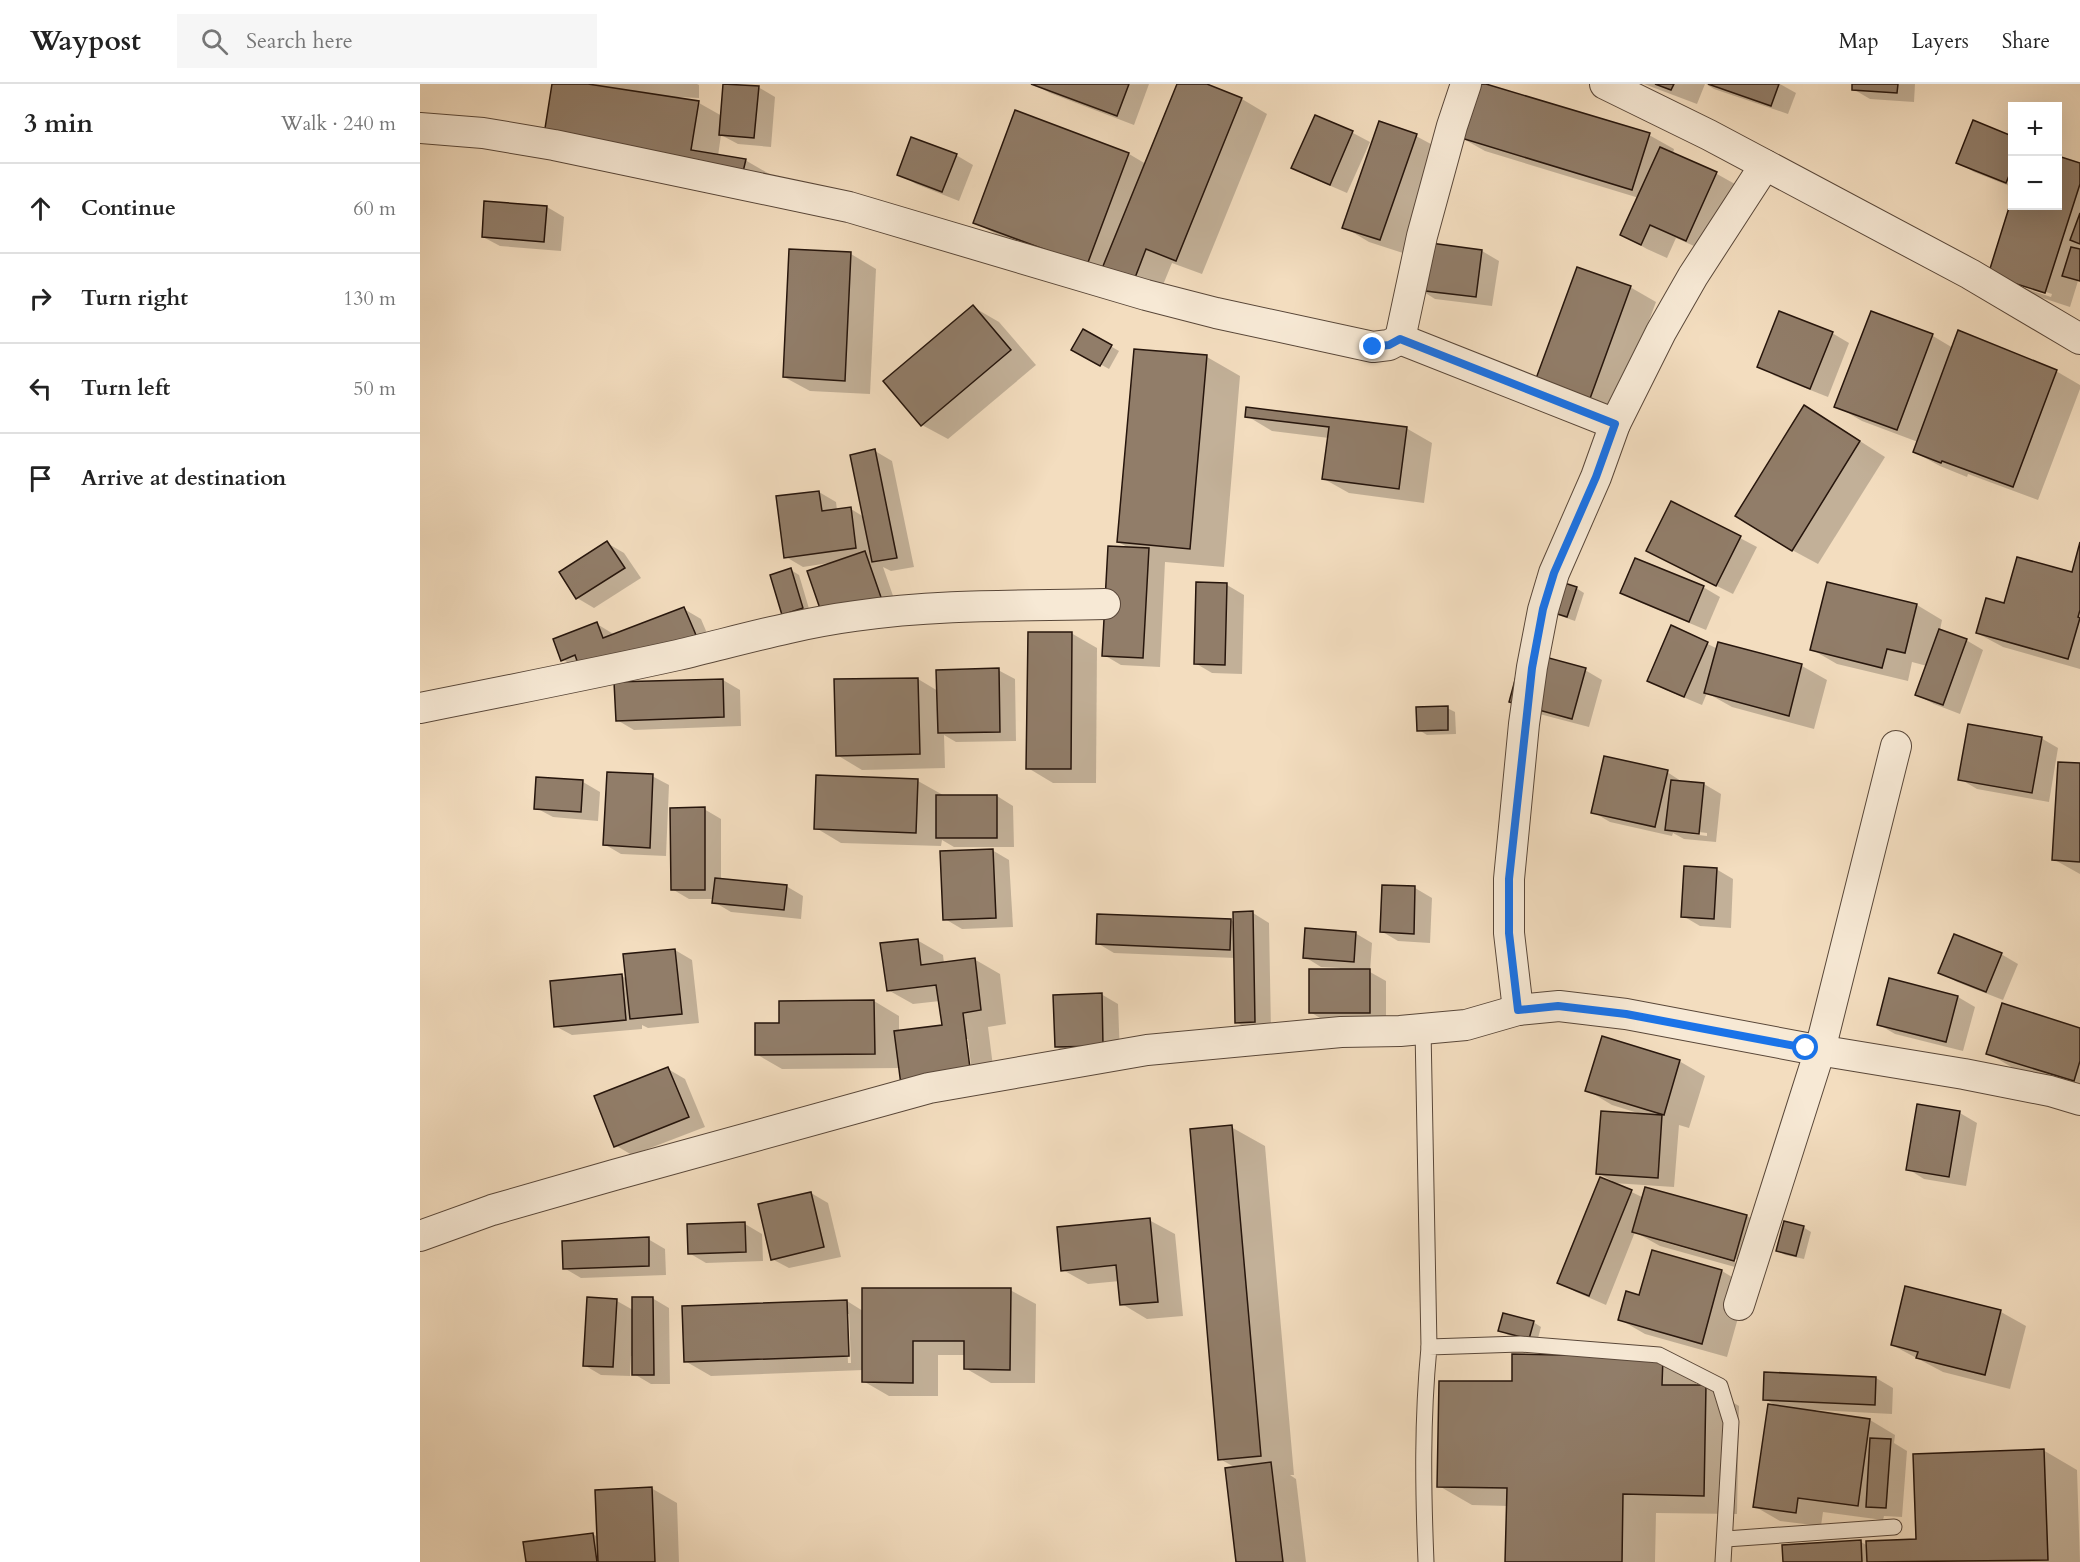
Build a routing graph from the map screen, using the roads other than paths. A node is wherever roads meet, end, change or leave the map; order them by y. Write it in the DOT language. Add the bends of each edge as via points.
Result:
graph roads {
  1 [pos="1466,84"];
  2 [pos="1605,84"];
  3 [pos="420,128"];
  4 [pos="1764,165"];
  5 [pos="1400,339"];
  6 [pos="2080,339"];
  7 [pos="1615,424"];
  8 [pos="1105,604"];
  9 [pos="420,708"];
  10 [pos="1896,746"];
  11 [pos="1518,1010"];
  12 [pos="1423,1029"];
  13 [pos="1820,1050"];
  14 [pos="2080,1100"];
  15 [pos="420,1236"];
  16 [pos="1739,1305"];
  17 [pos="1429,1347"];
  18 [pos="1894,1527"];
  19 [pos="1726,1539"];
  20 [pos="1426,1562"];
  21 [pos="1723,1562"];
  1 -- 5 [label="street" via="1422,236"];
  2 -- 4 [label="street"];
  3 -- 5 [label="street" via="554,145 783,192 849,207 1216,313 1373,347"];
  4 -- 6 [label="street" via="1970,274"];
  4 -- 7 [label="street" via="1693,276"];
  5 -- 7 [label="street"];
  7 -- 11 [label="street" via="1554,573 1532,668 1509,879 1509,933"];
  8 -- 9 [label="street" via="904,609 853,616"];
  10 -- 13 [label="street"];
  11 -- 12 [label="street" via="1466,1025"];
  11 -- 13 [label="street" via="1558,1006 1626,1014"];
  12 -- 15 [label="street" via="1341,1032 1147,1050 929,1088 614,1174"];
  12 -- 17 [label="lane"];
  13 -- 14 [label="street" via="1964,1074"];
  13 -- 16 [label="street"];
  17 -- 19 [label="lane" via="1520,1344 1659,1355 1720,1386 1731,1422"];
  17 -- 20 [label="lane" via="1422,1462"];
  18 -- 19 [label="lane"];
  19 -- 21 [label="lane"];
}
